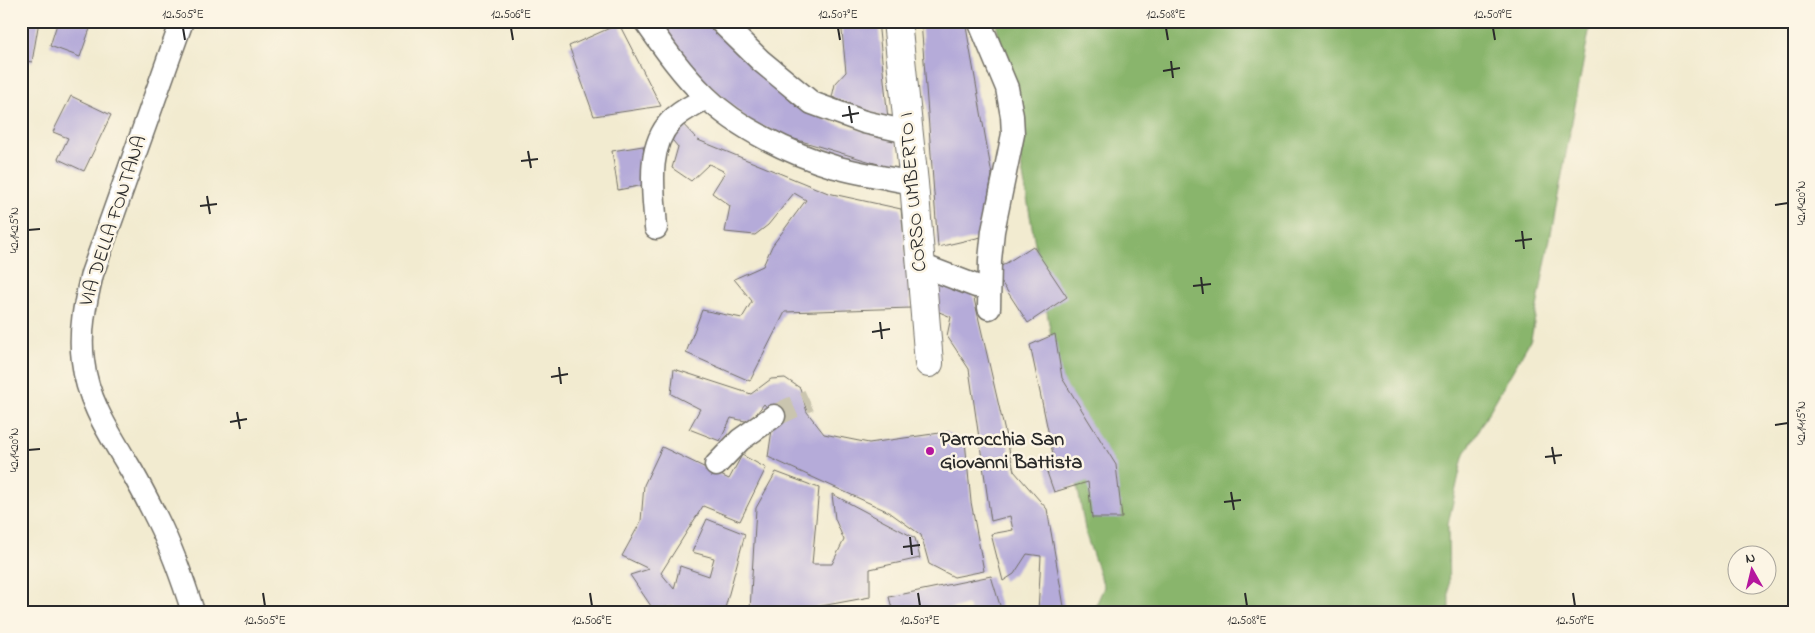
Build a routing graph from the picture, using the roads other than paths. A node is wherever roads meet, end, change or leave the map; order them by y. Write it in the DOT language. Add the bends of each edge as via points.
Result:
graph roads {
  1 [pos="182,21"];
  2 [pos="645,21"];
  3 [pos="720,21"];
  4 [pos="897,21"];
  5 [pos="979,21"];
  6 [pos="706,98"];
  7 [pos="908,132"];
  8 [pos="914,183"];
  9 [pos="656,228"];
  10 [pos="921,265"];
  11 [pos="929,363"];
  12 [pos="774,416"];
  13 [pos="716,465"];
  14 [pos="193,612"];
  1 -- 14 [label="street, VIA DELLA FONTANA" via="92,274 82,338 85,373 96,407 161,527"];
  2 -- 6 [label="street"];
  3 -- 7 [label="street" via="761,61 812,103 864,122"];
  4 -- 7 [label="street, CORSO UMBERTO I"];
  5 -- 10 [label="street" via="1007,88 1013,134 993,231 989,298 976,286"];
  6 -- 8 [label="street" via="744,127 780,145 835,166"];
  6 -- 9 [label="street" via="677,115 659,140 654,173"];
  7 -- 8 [label="street, CORSO UMBERTO I"];
  8 -- 10 [label="street, CORSO UMBERTO I"];
  10 -- 11 [label="street, CORSO UMBERTO I"];
  12 -- 13 [label="street" via="740,440"];
}
